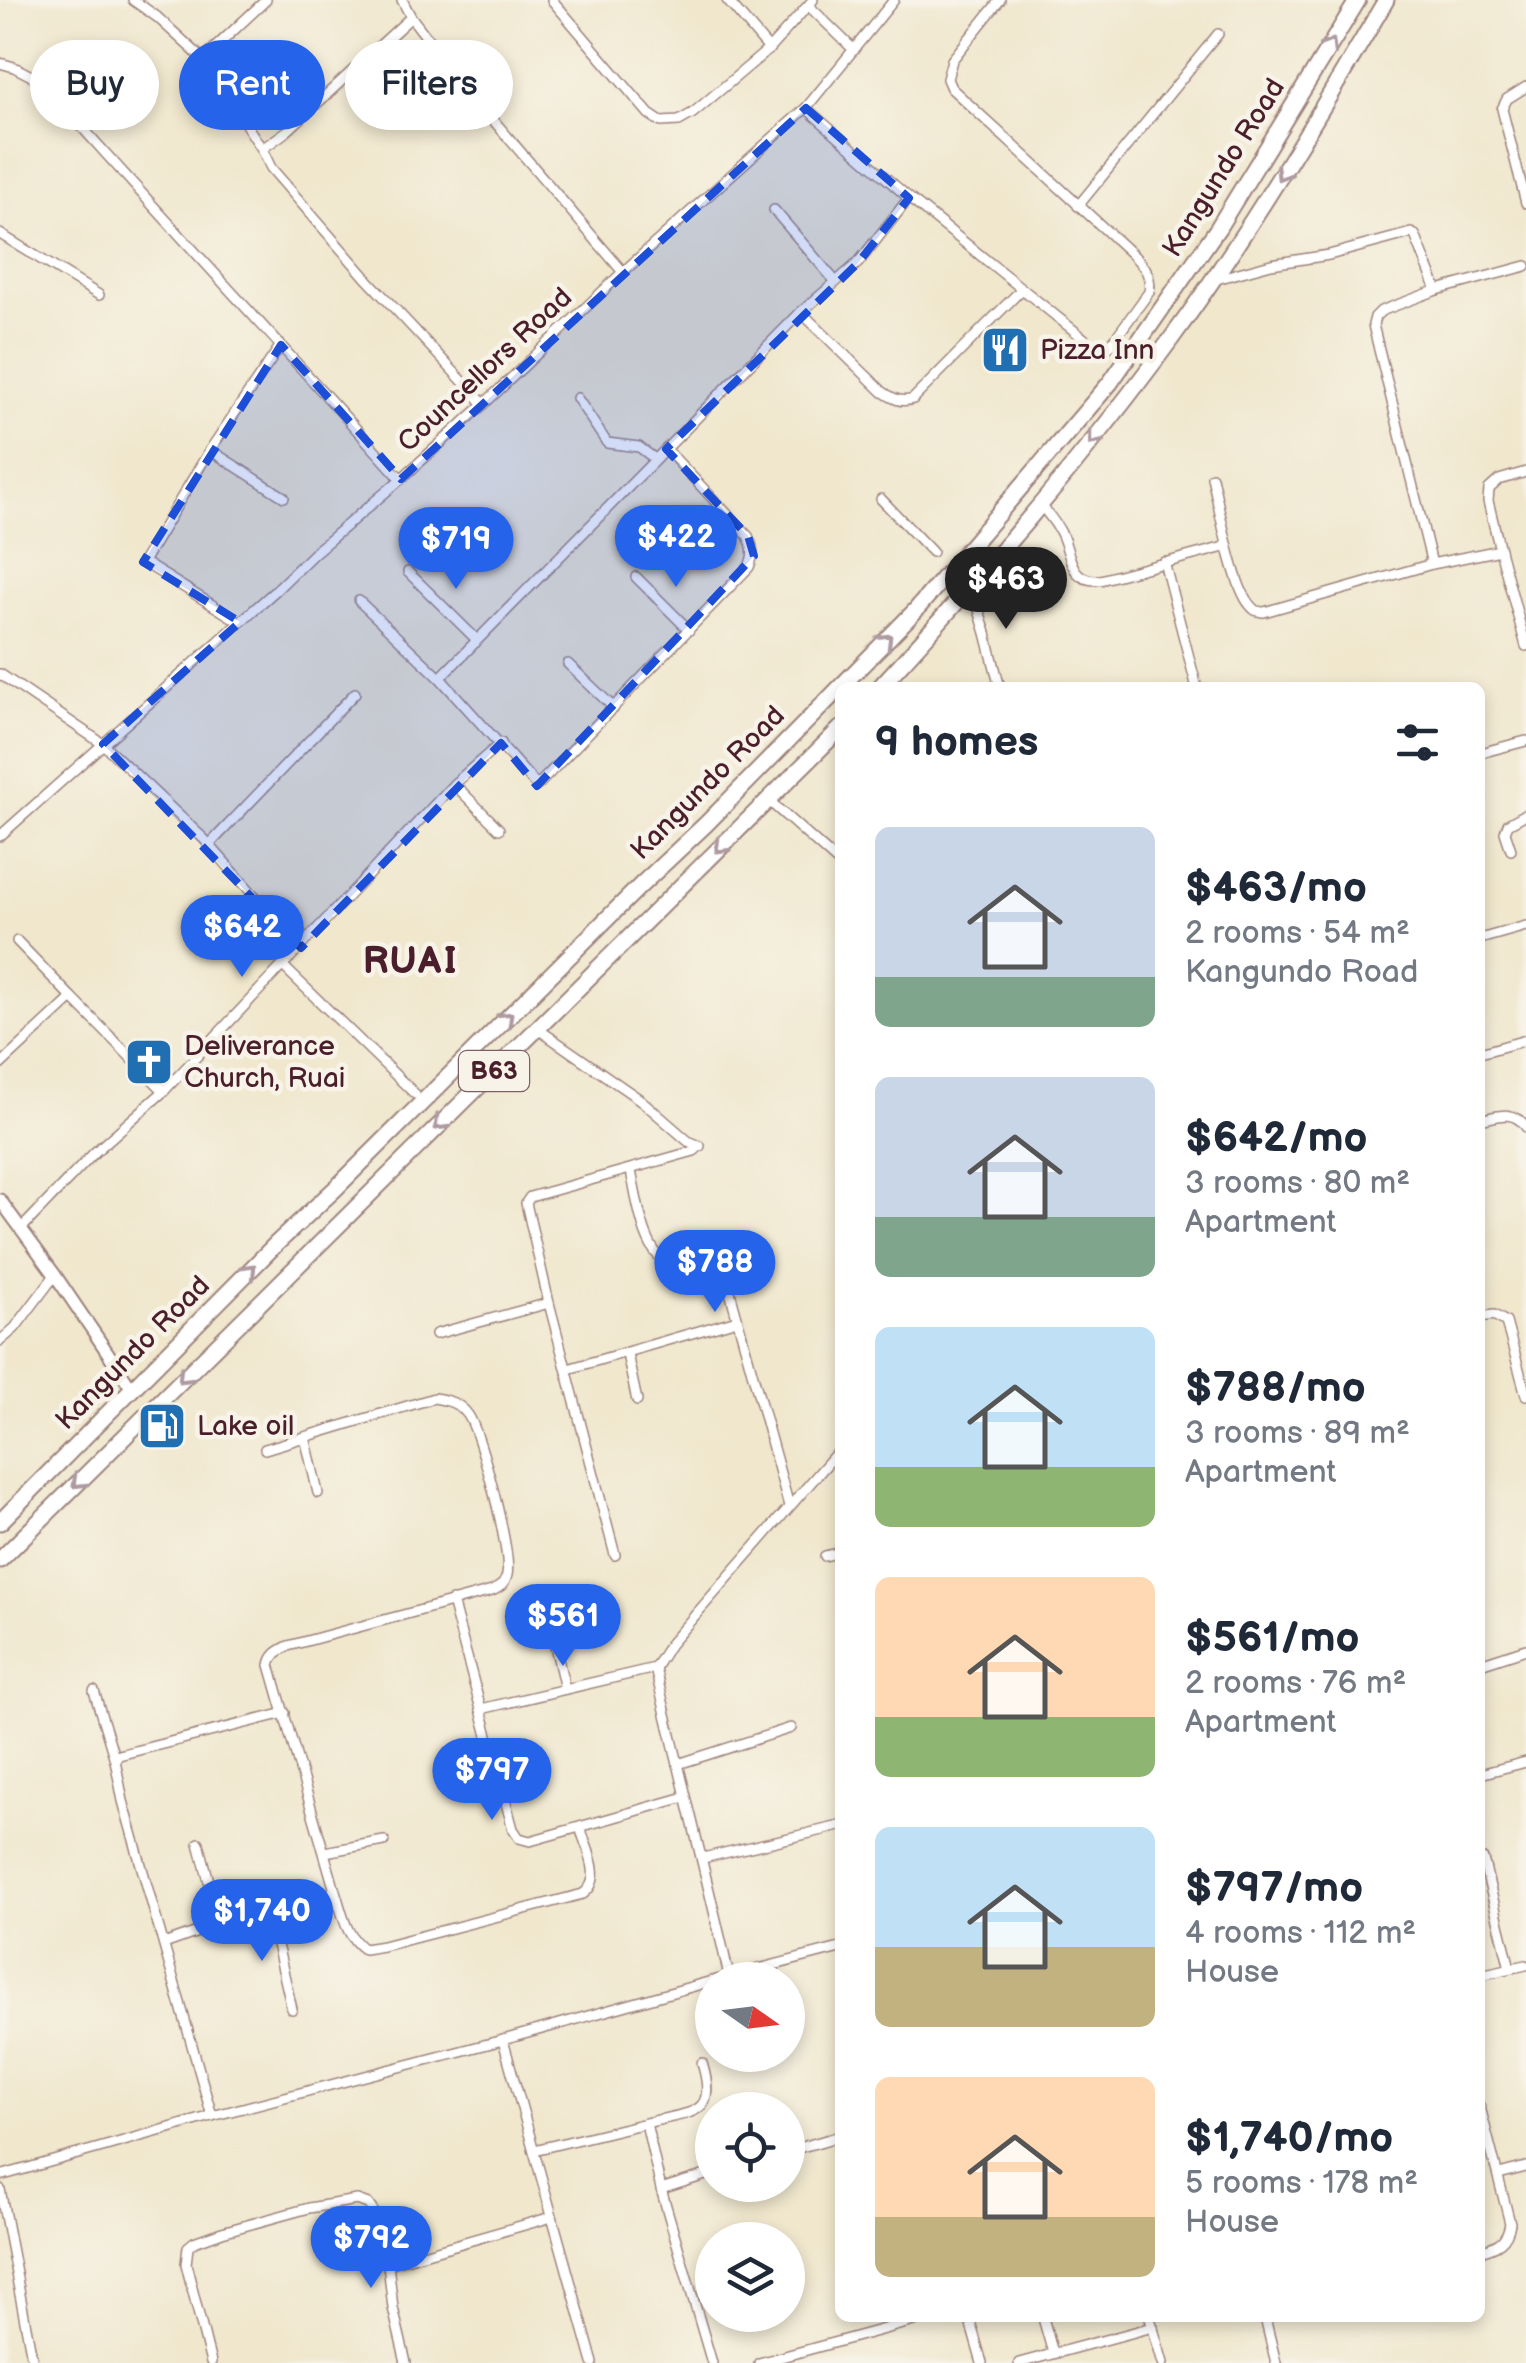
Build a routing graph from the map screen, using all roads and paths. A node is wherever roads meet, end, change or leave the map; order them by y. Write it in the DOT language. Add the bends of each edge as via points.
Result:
graph roads {
  1 [pos="133,0"];
  2 [pos="266,0"];
  3 [pos="402,0"];
  4 [pos="552,0"];
  5 [pos="727,0"];
  6 [pos="894,0"];
  7 [pos="1000,0"];
  8 [pos="1358,0"];
  9 [pos="1386,0"];
  10 [pos="811,3"];
  11 [pos="411,16"];
  12 [pos="1218,34"];
  13 [pos="183,40"];
  14 [pos="223,40"];
  15 [pos="769,49"];
  16 [pos="854,50"];
  17 [pos="0,64"];
  18 [pos="1526,87"];
  19 [pos="806,108"];
  20 [pos="250,130"];
  21 [pos="262,149"];
  22 [pos="909,198"];
  23 [pos="1525,198"];
  24 [pos="1078,206"];
  25 [pos="774,210"];
  26 [pos="1218,228"];
  27 [pos="0,234"];
  28 [pos="1240,237"];
  29 [pos="1526,266"];
  30 [pos="623,272"];
  31 [pos="1151,281"];
  32 [pos="1211,281"];
  33 [pos="836,282"];
  34 [pos="1022,289"];
  35 [pos="1437,290"];
  36 [pos="1172,295"];
  37 [pos="99,296"];
  38 [pos="801,312"];
  39 [pos="1146,332"];
  40 [pos="282,345"];
  41 [pos="1164,348"];
  42 [pos="1110,384"];
  43 [pos="1128,397"];
  44 [pos="577,398"];
  45 [pos="484,404"];
  46 [pos="666,449"];
  47 [pos="210,450"];
  48 [pos="656,460"];
  49 [pos="1526,472"];
  50 [pos="1212,477"];
  51 [pos="401,479"];
  52 [pos="284,497"];
  53 [pos="882,499"];
  54 [pos="1042,505"];
  55 [pos="1228,546"];
  56 [pos="1500,550"];
  57 [pos="932,552"];
  58 [pos="1164,562"];
  59 [pos="1432,564"];
  60 [pos="408,572"];
  61 [pos="636,578"];
  62 [pos="972,587"];
  63 [pos="359,600"];
  64 [pos="240,622"];
  65 [pos="689,630"];
  66 [pos="477,640"];
  67 [pos="1526,646"];
  68 [pos="568,664"];
  69 [pos="0,674"];
  70 [pos="440,678"];
  71 [pos="845,682"];
  72 [pos="885,682"];
  73 [pos="998,682"];
  74 [pos="1195,682"];
  75 [pos="356,693"];
  76 [pos="835,693"];
  77 [pos="614,708"];
  78 [pos="835,734"];
  79 [pos="1526,740"];
  80 [pos="500,743"];
  81 [pos="103,744"];
  82 [pos="1485,752"];
  83 [pos="454,784"];
  84 [pos="768,800"];
  85 [pos="1526,814"];
  86 [pos="499,829"];
  87 [pos="0,836"];
  88 [pos="208,846"];
  89 [pos="1511,850"];
  90 [pos="835,860"];
  91 [pos="1526,926"];
  92 [pos="1485,938"];
  93 [pos="17,941"];
  94 [pos="301,948"];
  95 [pos="282,966"];
  96 [pos="72,998"];
  97 [pos="538,1029"];
  98 [pos="1526,1040"];
  99 [pos="1485,1052"];
  100 [pos="0,1064"];
  101 [pos="164,1090"];
  102 [pos="415,1094"];
  103 [pos="1485,1119"];
  104 [pos="1526,1127"];
  105 [pos="630,1171"];
  106 [pos="0,1200"];
  107 [pos="20,1230"];
  108 [pos="55,1274"];
  109 [pos="549,1303"];
  110 [pos="1485,1316"];
  111 [pos="737,1320"];
  112 [pos="436,1334"];
  113 [pos="0,1341"];
  114 [pos="627,1354"];
  115 [pos="568,1370"];
  116 [pos="133,1390"];
  117 [pos="1525,1391"];
  118 [pos="637,1401"];
  119 [pos="305,1437"];
  120 [pos="265,1448"];
  121 [pos="835,1455"];
  122 [pos="318,1493"];
  123 [pos="789,1506"];
  124 [pos="0,1522"];
  125 [pos="835,1553"];
  126 [pos="615,1555"];
  127 [pos="826,1556"];
  128 [pos="0,1560"];
  129 [pos="452,1601"];
  130 [pos="548,1610"];
  131 [pos="1526,1649"];
  132 [pos="1485,1662"];
  133 [pos="655,1668"];
  134 [pos="565,1689"];
  135 [pos="94,1691"];
  136 [pos="480,1709"];
  137 [pos="285,1713"];
  138 [pos="791,1728"];
  139 [pos="115,1760"];
  140 [pos="1526,1762"];
  141 [pos="678,1764"];
  142 [pos="1485,1773"];
  143 [pos="685,1797"];
  144 [pos="580,1827"];
  145 [pos="835,1827"];
  146 [pos="384,1841"];
  147 [pos="199,1843"];
  148 [pos="326,1852"];
  149 [pos="703,1858"];
  150 [pos="1485,1867"];
  151 [pos="336,1891"];
  152 [pos="269,1910"];
  153 [pos="220,1924"];
  154 [pos="164,1944"];
  155 [pos="835,1949"];
  156 [pos="726,1962"];
  157 [pos="785,1962"];
  158 [pos="1526,1965"];
  159 [pos="1510,1968"];
  160 [pos="1485,1974"];
  161 [pos="695,1986"];
  162 [pos="292,2009"];
  163 [pos="504,2040"];
  164 [pos="705,2072"];
  165 [pos="212,2116"];
  166 [pos="646,2123"];
  167 [pos="1485,2126"];
  168 [pos="835,2137"];
  169 [pos="805,2146"];
  170 [pos="534,2150"];
  171 [pos="1526,2168"];
  172 [pos="1498,2174"];
  173 [pos="0,2176"];
  174 [pos="695,2179"];
  175 [pos="0,2189"];
  176 [pos="661,2189"];
  177 [pos="552,2217"];
  178 [pos="1485,2248"];
  179 [pos="388,2264"];
  180 [pos="911,2322"];
  181 [pos="970,2322"];
  182 [pos="1044,2322"];
  183 [pos="1152,2322"];
  184 [pos="1265,2322"];
  185 [pos="1054,2353"];
  186 [pos="779,2360"];
  187 [pos="33,2363"];
  188 [pos="210,2363"];
  189 [pos="406,2363"];
  190 [pos="593,2363"];
  191 [pos="712,2363"];
  192 [pos="759,2363"];
  193 [pos="982,2363"];
  194 [pos="1018,2363"];
  195 [pos="1163,2363"];
  196 [pos="1276,2363"];
  1 -- 13 [label="street"];
  2 -- 14 [label="street"];
  3 -- 11 [label="street"];
  4 -- 15 [label="street" via="660,122 692,113"];
  5 -- 15 [label="street"];
  6 -- 16 [label="street, Councellors Road"];
  7 -- 24 [label="street" via="952,60 947,80"];
  26 -- 8 [label="highway, Kangundo Road / B63, one-way"];
  9 -- 28 [label="highway, Kangundo Road, one-way"];
  10 -- 15 [label="street"];
  10 -- 16 [label="street"];
  11 -- 21 [label="street"];
  11 -- 30 [label="street"];
  12 -- 24 [label="street"];
  16 -- 19 [label="street, Councellors Road"];
  17 -- 40 [label="street" via="41,81"];
  18 -- 23 [label="street" via="1506,99 1502,110"];
  19 -- 22 [label="street"];
  19 -- 30 [label="street, Councellors Road"];
  20 -- 21 [label="street"];
  21 -- 45 [label="street" via="368,280"];
  22 -- 33 [label="street"];
  22 -- 34 [label="street"];
  24 -- 31 [label="street" via="1144,266"];
  25 -- 33 [label="street"];
  26 -- 28 [label="highway"];
  26 -- 36 [label="highway, Kangundo Road / B63"];
  27 -- 37 [label="street"];
  28 -- 32 [label="highway, Kangundo Road"];
  29 -- 35 [label="street"];
  30 -- 45 [label="street, Councellors Road"];
  31 -- 34 [label="street" via="1137,311 1103,350"];
  31 -- 36 [label="street"];
  32 -- 35 [label="street" via="1411,232"];
  32 -- 41 [label="highway, Kangundo Road"];
  33 -- 38 [label="street"];
  34 -- 38 [label="street" via="905,402 884,392"];
  35 -- 59 [label="street" via="1382,311 1373,325"];
  36 -- 39 [label="highway, Kangundo Road / B63"];
  38 -- 46 [label="street"];
  39 -- 41 [label="highway"];
  39 -- 42 [label="highway, Kangundo Road / B63"];
  40 -- 47 [label="street"];
  40 -- 51 [label="street"];
  41 -- 43 [label="highway, Kangundo Road"];
  42 -- 43 [label="highway"];
  71 -- 42 [label="highway, Kangundo Road / B63, one-way"];
  43 -- 54 [label="highway, Kangundo Road, one-way"];
  44 -- 48 [label="street" via="608,443 639,446"];
  45 -- 51 [label="street, Councellors Road"];
  46 -- 48 [label="street"];
  46 -- 65 [label="street" via="753,546 749,567"];
  47 -- 52 [label="street"];
  47 -- 64 [label="street" via="143,562"];
  48 -- 66 [label="street"];
  49 -- 56 [label="street" via="1489,489"];
  50 -- 55 [label="street"];
  51 -- 64 [label="street, Councellors Road"];
  53 -- 57 [label="street"];
  54 -- 58 [label="street" via="1084,579"];
  54 -- 62 [label="highway, Kangundo Road"];
  55 -- 58 [label="street"];
  55 -- 59 [label="street" via="1248,604 1264,612"];
  56 -- 59 [label="street"];
  56 -- 67 [label="street"];
  58 -- 74 [label="street"];
  60 -- 66 [label="street"];
  61 -- 65 [label="street"];
  62 -- 72 [label="highway, Kangundo Road"];
  62 -- 73 [label="street"];
  63 -- 70 [label="street"];
  64 -- 81 [label="street, Councellors Road"];
  65 -- 77 [label="street"];
  66 -- 70 [label="street"];
  68 -- 77 [label="street"];
  69 -- 81 [label="street"];
  70 -- 80 [label="street"];
  75 -- 88 [label="street"];
  116 -- 76 [label="highway, Kangundo Road / B63, one-way"];
  77 -- 80 [label="street" via="537,786"];
  78 -- 84 [label="highway, Kangundo Road / B63"];
  79 -- 82 [label="street"];
  80 -- 83 [label="street"];
  81 -- 87 [label="street, Councellors Road"];
  81 -- 88 [label="street"];
  83 -- 86 [label="street"];
  83 -- 94 [label="street"];
  84 -- 90 [label="street"];
  84 -- 97 [label="highway, Kangundo Road / B63, one-way"];
  85 -- 89 [label="street" via="1508,824"];
  88 -- 94 [label="street"];
  91 -- 92 [label="street"];
  93 -- 96 [label="street"];
  94 -- 95 [label="street"];
  95 -- 101 [label="street"];
  95 -- 102 [label="street"];
  96 -- 100 [label="street"];
  96 -- 101 [label="street"];
  97 -- 105 [label="street" via="700,1146"];
  97 -- 128 [label="highway, Kangundo Road / B63, one-way"];
  98 -- 99 [label="street"];
  101 -- 107 [label="street"];
  103 -- 104 [label="street" via="1516,1116"];
  105 -- 109 [label="street" via="526,1201"];
  105 -- 111 [label="street" via="656,1254 672,1264 718,1263"];
  106 -- 107 [label="street"];
  107 -- 108 [label="street"];
  108 -- 113 [label="street"];
  108 -- 116 [label="street"];
  109 -- 112 [label="street"];
  109 -- 115 [label="street"];
  110 -- 117 [label="street" via="1506,1322"];
  111 -- 114 [label="street"];
  111 -- 123 [label="street"];
  114 -- 115 [label="street"];
  114 -- 118 [label="street"];
  115 -- 126 [label="street"];
  116 -- 124 [label="highway, Kangundo Road / B63"];
  119 -- 120 [label="street"];
  119 -- 122 [label="street"];
  119 -- 129 [label="street" via="434,1398 463,1409 487,1472 508,1570 500,1587"];
  121 -- 123 [label="street"];
  123 -- 133 [label="street"];
  125 -- 127 [label="street"];
  129 -- 136 [label="street"];
  129 -- 137 [label="street" via="276,1654 270,1665"];
  130 -- 134 [label="street"];
  131 -- 132 [label="street"];
  133 -- 134 [label="street"];
  133 -- 141 [label="street"];
  134 -- 136 [label="street"];
  135 -- 139 [label="street"];
  136 -- 144 [label="street" via="516,1834 530,1841"];
  137 -- 139 [label="street"];
  137 -- 148 [label="street"];
  138 -- 141 [label="street"];
  139 -- 154 [label="street"];
  140 -- 142 [label="street"];
  141 -- 143 [label="street"];
  143 -- 144 [label="street"];
  143 -- 149 [label="street"];
  144 -- 151 [label="street" via="594,1880 583,1894 364,1949 348,1932"];
  145 -- 149 [label="street"];
  146 -- 148 [label="street"];
  147 -- 153 [label="street"];
  148 -- 151 [label="street"];
  149 -- 156 [label="street"];
  150 -- 159 [label="street"];
  151 -- 152 [label="street"];
  152 -- 153 [label="street"];
  152 -- 162 [label="street"];
  153 -- 154 [label="street"];
  154 -- 165 [label="street"];
  155 -- 157 [label="street"];
  158 -- 159 [label="street"];
  159 -- 160 [label="street"];
  161 -- 163 [label="street"];
  163 -- 165 [label="street"];
  163 -- 170 [label="street"];
  164 -- 166 [label="street" via="706,2102 698,2109"];
  165 -- 173 [label="street"];
  166 -- 170 [label="street"];
  166 -- 176 [label="street"];
  167 -- 172 [label="street"];
  168 -- 169 [label="street"];
  170 -- 177 [label="street"];
  171 -- 172 [label="street"];
  172 -- 178 [label="street" via="1510,2223 1500,2244"];
  174 -- 176 [label="street"];
  175 -- 187 [label="street"];
  176 -- 191 [label="street"];
  177 -- 179 [label="street"];
  177 -- 190 [label="street"];
  179 -- 188 [label="street" via="374,2214 357,2200 194,2242 186,2264"];
  179 -- 189 [label="street"];
  180 -- 186 [label="street"];
  181 -- 193 [label="street"];
  182 -- 185 [label="street"];
  183 -- 185 [label="street"];
  183 -- 195 [label="street"];
  184 -- 196 [label="street"];
  185 -- 194 [label="street"];
  186 -- 192 [label="street"];
}
